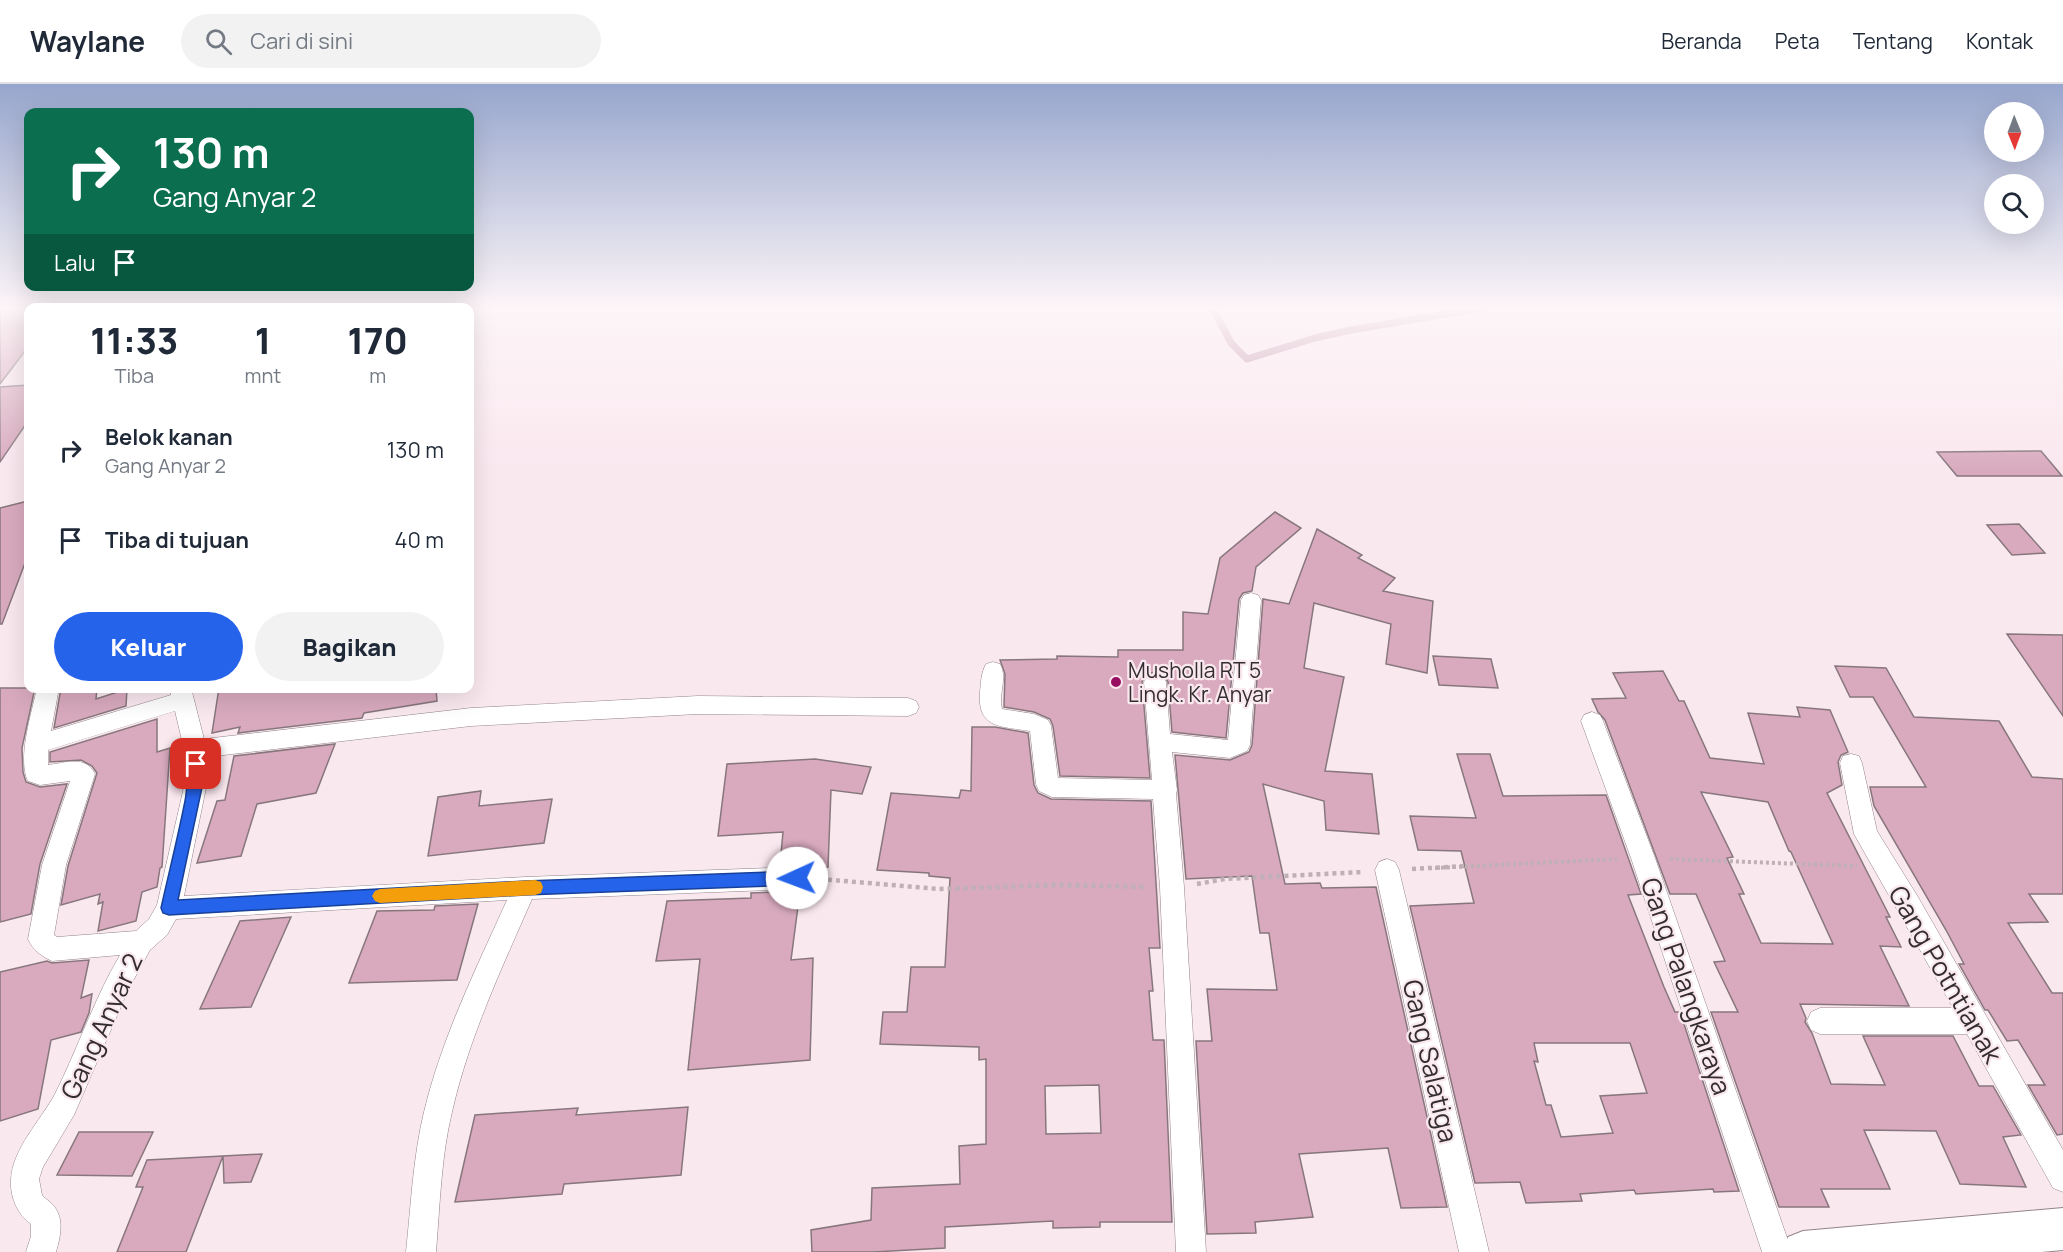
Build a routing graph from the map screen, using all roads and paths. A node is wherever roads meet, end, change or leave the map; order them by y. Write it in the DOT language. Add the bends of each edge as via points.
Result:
graph roads {
  1 [pos="1251,600"];
  2 [pos="993,670"];
  3 [pos="1155,682"];
  4 [pos="47,693"];
  5 [pos="182,694"];
  6 [pos="908,708"];
  7 [pos="1592,721"];
  8 [pos="1161,742"];
  9 [pos="37,744"];
  10 [pos="195,749"];
  11 [pos="1851,763"];
  12 [pos="1166,790"];
  13 [pos="1643,858"];
  14 [pos="1885,867"];
  15 [pos="1387,870"];
  16 [pos="797,878"];
  17 [pos="843,879"];
  18 [pos="1172,887"];
  19 [pos="525,888"];
  20 [pos="169,908"];
  21 [pos="141,942"];
  22 [pos="1820,1021"];
  23 [pos="1972,1021"];
  24 [pos="2063,1178"];
  25 [pos="2063,1229"];
  26 [pos="41,1252"];
  27 [pos="421,1252"];
  28 [pos="1191,1252"];
  29 [pos="1474,1252"];
  30 [pos="1777,1252"];
  31 [pos="1803,1252"];
  1 -- 8 [label="street" via="1239,745 1230,749"];
  2 -- 12 [label="street" via="993,714 1040,726 1047,784"];
  3 -- 8 [label="street"];
  4 -- 9 [label="street"];
  5 -- 9 [label="street"];
  5 -- 10 [label="street, Gang Anyar 2"];
  6 -- 10 [label="street" via="698,705 483,717"];
  7 -- 13 [label="street, Gang Palangkaraya"];
  8 -- 12 [label="street"];
  9 -- 21 [label="street" via="36,774 78,770 84,774 54,865 41,939 52,948"];
  10 -- 20 [label="street, Gang Anyar 2" via="197,778"];
  11 -- 14 [label="street, Gang Potntianak" via="1866,834"];
  12 -- 18 [label="street"];
  13 -- 14 [label="path"];
  13 -- 15 [label="path"];
  13 -- 30 [label="street, Gang Palangkaraya"];
  14 -- 23 [label="street, Gang Potntianak"];
  15 -- 18 [label="path" via="1225,879"];
  15 -- 29 [label="street, Gang Salatiga"];
  16 -- 19 [label="street"];
  17 -- 18 [label="path" via="939,890 1059,885"];
  18 -- 28 [label="street"];
  19 -- 20 [label="street"];
  19 -- 27 [label="street" via="466,1019 438,1112"];
  20 -- 21 [label="street, Gang Anyar 2" via="158,927"];
  21 -- 26 [label="street, Gang Anyar 2" via="120,979 64,1105 30,1161 25,1179 28,1200 45,1217 46,1236"];
  22 -- 23 [label="street"];
  23 -- 24 [label="street, Gang Potntianak"];
  25 -- 31 [label="street"];
}
